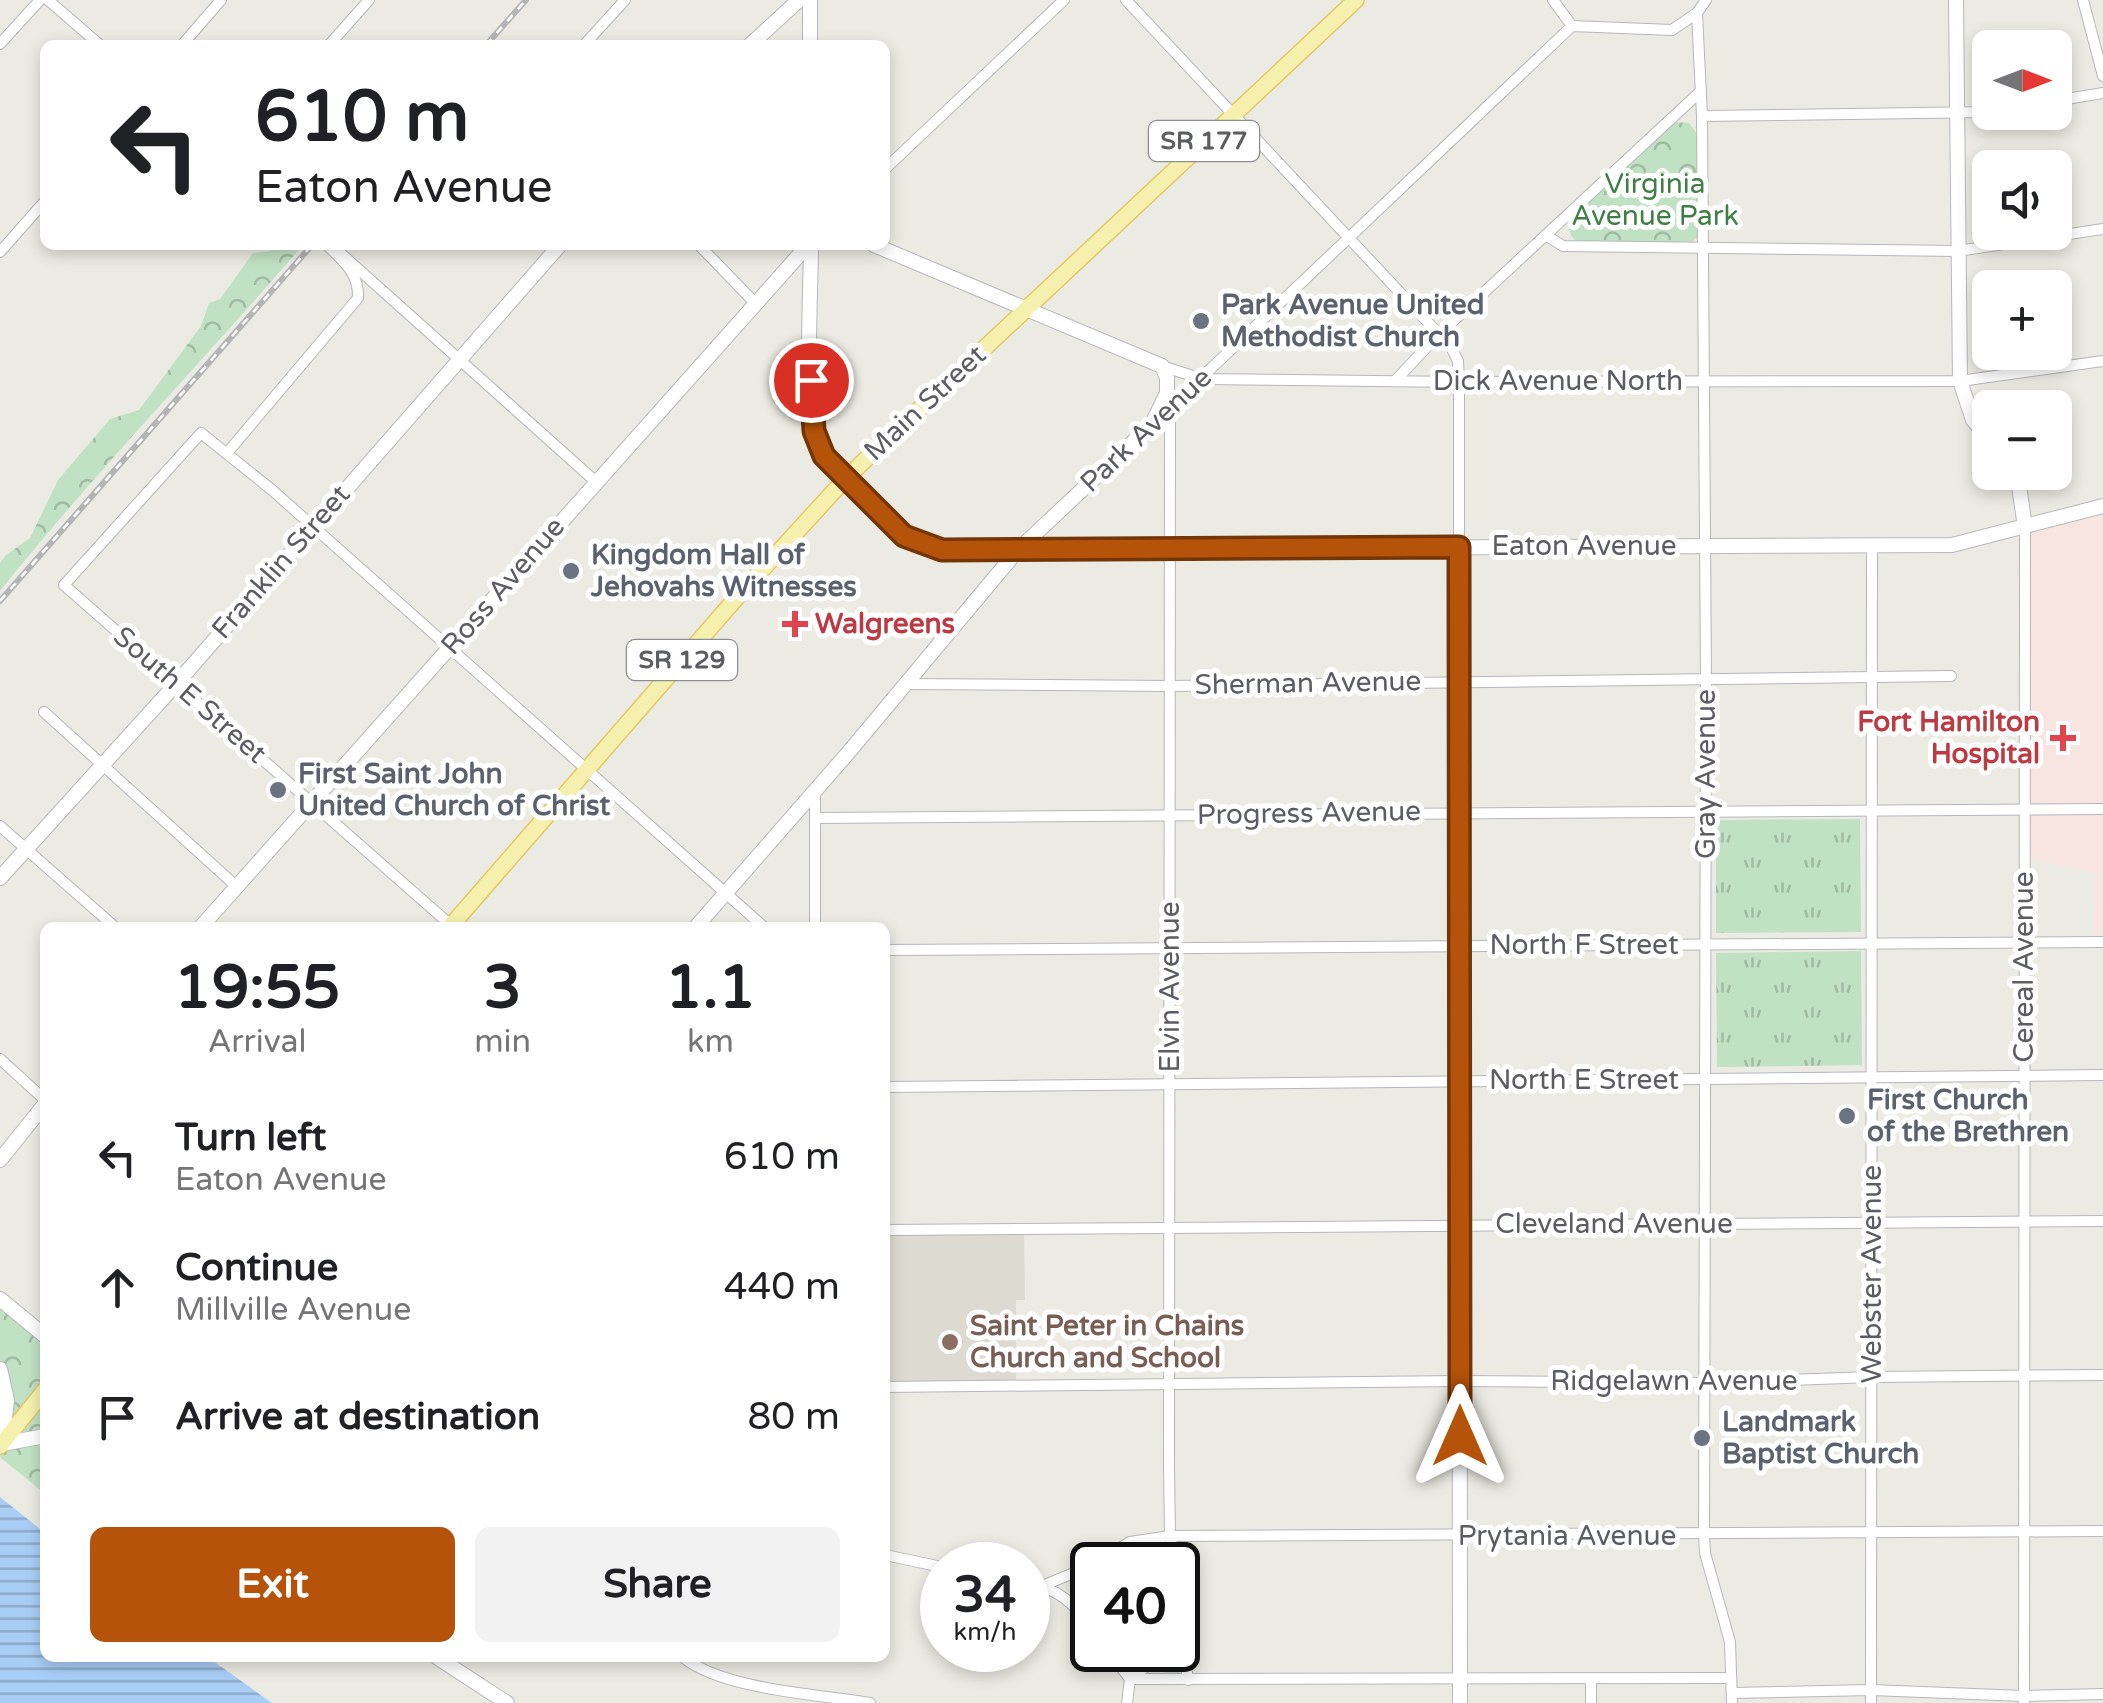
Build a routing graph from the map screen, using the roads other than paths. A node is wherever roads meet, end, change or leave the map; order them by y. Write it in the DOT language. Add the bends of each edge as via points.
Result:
graph roads {
  1 [pos="40,0"];
  2 [pos="48,0"];
  3 [pos="221,0"];
  4 [pos="369,0"];
  5 [pos="625,0"];
  6 [pos="799,0"];
  7 [pos="810,0"];
  8 [pos="1064,0"];
  9 [pos="1126,0"];
  10 [pos="1356,0"];
  11 [pos="1553,0"];
  12 [pos="1706,0"];
  13 [pos="1956,0"];
  14 [pos="2083,0"];
  15 [pos="1697,12"];
  16 [pos="1572,26"];
  17 [pos="94,40"];
  18 [pos="186,40"];
  19 [pos="334,40"];
  20 [pos="589,40"];
  21 [pos="755,40"];
  22 [pos="810,40"];
  23 [pos="0,44"];
  24 [pos="2103,76"];
  25 [pos="1701,91"];
  26 [pos="2103,92"];
  27 [pos="2072,98"];
  28 [pos="1972,114"];
  29 [pos="1232,115"];
  30 [pos="1959,115"];
  31 [pos="1702,116"];
  32 [pos="890,164"];
  33 [pos="40,207"];
  34 [pos="2103,229"];
  35 [pos="1547,236"];
  36 [pos="1348,238"];
  37 [pos="1703,249"];
  38 [pos="334,250"];
  39 [pos="334,250"];
  40 [pos="556,250"];
  41 [pos="704,250"];
  42 [pos="805,250"];
  43 [pos="810,250"];
  44 [pos="886,250"];
  45 [pos="1958,250"];
  46 [pos="0,252"];
  47 [pos="755,303"];
  48 [pos="1025,308"];
  49 [pos="1438,334"];
  50 [pos="458,360"];
  51 [pos="2103,361"];
  52 [pos="1162,366"];
  53 [pos="1202,379"];
  54 [pos="1395,381"];
  55 [pos="1703,381"];
  56 [pos="1960,381"];
  57 [pos="1459,382"];
  58 [pos="1170,409"];
  59 [pos="1972,420"];
  60 [pos="1152,424"];
  61 [pos="227,453"];
  62 [pos="847,477"];
  63 [pos="595,481"];
  64 [pos="2020,490"];
  65 [pos="2103,506"];
  66 [pos="311,526"];
  67 [pos="2025,526"];
  68 [pos="1872,544"];
  69 [pos="1705,546"];
  70 [pos="1459,547"];
  71 [pos="1171,550"];
  72 [pos="1018,551"];
  73 [pos="448,648"];
  74 [pos="1951,676"];
  75 [pos="1871,677"];
  76 [pos="1706,678"];
  77 [pos="1460,680"];
  78 [pos="176,684"];
  79 [pos="905,684"];
  80 [pos="1170,686"];
  81 [pos="44,712"];
  82 [pos="101,764"];
  83 [pos="586,770"];
  84 [pos="815,790"];
  85 [pos="312,802"];
  86 [pos="2025,809"];
  87 [pos="2103,809"];
  88 [pos="1871,810"];
  89 [pos="1460,811"];
  90 [pos="1706,811"];
  91 [pos="1170,816"];
  92 [pos="815,818"];
  93 [pos="0,826"];
  94 [pos="26,849"];
  95 [pos="0,878"];
  96 [pos="236,886"];
  97 [pos="727,892"];
  98 [pos="109,922"];
  99 [pos="205,922"];
  100 [pos="445,922"];
  101 [pos="455,922"];
  102 [pos="700,922"];
  103 [pos="759,922"];
  104 [pos="815,922"];
  105 [pos="2103,942"];
  106 [pos="2024,943"];
  107 [pos="1706,944"];
  108 [pos="1871,944"];
  109 [pos="1460,945"];
  110 [pos="1170,947"];
  111 [pos="890,950"];
  112 [pos="0,1058"];
  113 [pos="2103,1076"];
  114 [pos="1873,1077"];
  115 [pos="2024,1078"];
  116 [pos="1706,1079"];
  117 [pos="1461,1080"];
  118 [pos="1169,1085"];
  119 [pos="890,1087"];
  120 [pos="40,1097"];
  121 [pos="40,1108"];
  122 [pos="0,1160"];
  123 [pos="2025,1221"];
  124 [pos="2103,1221"];
  125 [pos="1871,1222"];
  126 [pos="1461,1224"];
  127 [pos="1706,1224"];
  128 [pos="890,1230"];
  129 [pos="1169,1230"];
  130 [pos="0,1299"];
  131 [pos="40,1332"];
  132 [pos="0,1369"];
  133 [pos="2103,1375"];
  134 [pos="2023,1376"];
  135 [pos="1872,1377"];
  136 [pos="1460,1381"];
  137 [pos="1171,1384"];
  138 [pos="1705,1384"];
  139 [pos="890,1387"];
  140 [pos="40,1396"];
  141 [pos="40,1437"];
  142 [pos="1,1445"];
  143 [pos="2023,1531"];
  144 [pos="2103,1531"];
  145 [pos="1872,1532"];
  146 [pos="1170,1536"];
  147 [pos="1461,1536"];
  148 [pos="1704,1536"];
  149 [pos="1171,1542"];
  150 [pos="890,1557"];
  151 [pos="920,1562"];
  152 [pos="1050,1583"];
  153 [pos="444,1662"];
  154 [pos="689,1662"];
  155 [pos="1125,1672"];
  156 [pos="1139,1672"];
  157 [pos="1186,1672"];
  158 [pos="1730,1678"];
  159 [pos="1130,1679"];
  160 [pos="1460,1679"];
  161 [pos="1188,1680"];
  162 [pos="1591,1680"];
  163 [pos="1871,1690"];
  164 [pos="2103,1694"];
  165 [pos="1732,1698"];
  166 [pos="2024,1700"];
  167 [pos="507,1703"];
  168 [pos="870,1703"];
  169 [pos="1127,1703"];
  170 [pos="1460,1703"];
  171 [pos="1591,1703"];
  172 [pos="1871,1703"];
  1 -- 23 [label="street"];
  2 -- 17 [label="street"];
  3 -- 18 [label="street"];
  4 -- 19 [label="street"];
  5 -- 20 [label="street"];
  6 -- 21 [label="main road"];
  7 -- 22 [label="main road"];
  8 -- 32 [label="street"];
  9 -- 29 [label="street"];
  10 -- 29 [label="main road, Main Street / SR 177"];
  11 -- 16 [label="street"];
  12 -- 15 [label="street"];
  13 -- 30 [label="main road"];
  14 -- 24 [label="street"];
  15 -- 16 [label="street" via="1672,30"];
  15 -- 25 [label="street, Gray Avenue"];
  16 -- 36 [label="street, Park Avenue"];
  25 -- 31 [label="street, Gray Avenue"];
  25 -- 35 [label="street"];
  26 -- 27 [label="street"];
  28 -- 30 [label="street"];
  29 -- 36 [label="street"];
  29 -- 48 [label="main road, Main Street / SR 177"];
  30 -- 31 [label="street"];
  30 -- 45 [label="main road"];
  31 -- 37 [label="street, Gray Avenue"];
  33 -- 46 [label="street"];
  34 -- 45 [label="street"];
  35 -- 37 [label="street" via="1563,246"];
  35 -- 49 [label="street"];
  36 -- 49 [label="street"];
  36 -- 53 [label="street, Park Avenue"];
  37 -- 45 [label="street"];
  37 -- 55 [label="street, Gray Avenue"];
  38 -- 50 [label="street"];
  39 -- 61 [label="street" via="352,270 358,298"];
  40 -- 50 [label="main road, Franklin Street"];
  41 -- 47 [label="street"];
  42 -- 47 [label="main road, Ross Avenue"];
  43 -- 62 [label="main road, Eaton Avenue" via="814,431 824,456"];
  44 -- 48 [label="main road, Dick Avenue North"];
  45 -- 56 [label="main road"];
  47 -- 63 [label="main road, Ross Avenue"];
  48 -- 52 [label="main road, Dick Avenue North"];
  48 -- 62 [label="main road, Main Street / SR 177"];
  49 -- 54 [label="street"];
  49 -- 57 [label="street" via="1458,361"];
  50 -- 63 [label="street"];
  50 -- 66 [label="main road, Franklin Street"];
  51 -- 56 [label="street, Dick Avenue North"];
  52 -- 53 [label="street, Dick Avenue North"];
  52 -- 60 [label="main road" via="1167,393"];
  53 -- 54 [label="street, Dick Avenue North"];
  53 -- 58 [label="street, Park Avenue"];
  54 -- 57 [label="street, Dick Avenue North"];
  55 -- 56 [label="street, Dick Avenue North"];
  55 -- 57 [label="street, Dick Avenue North"];
  55 -- 69 [label="street, Gray Avenue"];
  56 -- 59 [label="main road"];
  57 -- 70 [label="street"];
  58 -- 60 [label="street, Park Avenue"];
  58 -- 71 [label="street, Elvin Avenue"];
  60 -- 72 [label="main road, Park Avenue"];
  61 -- 66 [label="street"];
  61 -- 78 [label="street, South E Street" via="201,433 64,584"];
  62 -- 72 [label="main road, Eaton Avenue" via="910,539 956,552"];
  62 -- 83 [label="main road, Main Street / SR 129"];
  63 -- 73 [label="main road, Ross Avenue"];
  64 -- 67 [label="main road, Cereal Avenue"];
  65 -- 67 [label="main road, Eaton Avenue"];
  66 -- 73 [label="street"];
  66 -- 78 [label="main road, Franklin Street"];
  67 -- 68 [label="main road, Eaton Avenue" via="1952,546"];
  67 -- 86 [label="street, Cereal Avenue"];
  68 -- 69 [label="main road, Eaton Avenue"];
  68 -- 75 [label="street, Webster Avenue"];
  69 -- 70 [label="main road, Eaton Avenue"];
  69 -- 76 [label="street, Gray Avenue"];
  70 -- 71 [label="main road, Eaton Avenue"];
  70 -- 77 [label="main road"];
  71 -- 72 [label="main road, Eaton Avenue"];
  71 -- 80 [label="street, Elvin Avenue"];
  72 -- 79 [label="main road, Park Avenue"];
  73 -- 83 [label="street"];
  73 -- 85 [label="main road, Ross Avenue"];
  74 -- 75 [label="street, Sherman Avenue"];
  75 -- 76 [label="street, Sherman Avenue"];
  75 -- 88 [label="street, Webster Avenue"];
  76 -- 77 [label="street, Sherman Avenue"];
  76 -- 90 [label="street, Gray Avenue"];
  77 -- 80 [label="street, Sherman Avenue"];
  77 -- 89 [label="main road"];
  78 -- 82 [label="main road, Franklin Street"];
  78 -- 85 [label="street, South E Street"];
  79 -- 80 [label="street, Sherman Avenue"];
  79 -- 84 [label="main road, Park Avenue"];
  80 -- 91 [label="street, Elvin Avenue"];
  81 -- 82 [label="street"];
  82 -- 94 [label="main road, Franklin Street"];
  82 -- 96 [label="street"];
  83 -- 97 [label="street"];
  83 -- 101 [label="main road, Main Street / SR 129"];
  84 -- 92 [label="street"];
  84 -- 97 [label="main road, Park Avenue"];
  85 -- 96 [label="main road, Ross Avenue"];
  85 -- 100 [label="street, South E Street"];
  86 -- 87 [label="street, Progress Avenue"];
  86 -- 88 [label="street, Progress Avenue"];
  86 -- 106 [label="street, Cereal Avenue"];
  88 -- 90 [label="street, Progress Avenue"];
  88 -- 108 [label="street, Webster Avenue"];
  89 -- 90 [label="street, Progress Avenue"];
  89 -- 91 [label="street, Progress Avenue"];
  89 -- 109 [label="main road"];
  90 -- 107 [label="street, Gray Avenue"];
  91 -- 92 [label="street, Progress Avenue"];
  91 -- 110 [label="street, Elvin Avenue"];
  92 -- 104 [label="street"];
  93 -- 94 [label="street"];
  94 -- 95 [label="main road, Franklin Street"];
  94 -- 98 [label="street"];
  96 -- 99 [label="main road, Ross Avenue"];
  97 -- 102 [label="main road, Park Avenue"];
  97 -- 103 [label="street"];
  105 -- 106 [label="street, North F Street"];
  106 -- 108 [label="street, North F Street"];
  106 -- 115 [label="street, Cereal Avenue"];
  107 -- 108 [label="street, North F Street"];
  107 -- 109 [label="street, North F Street"];
  107 -- 116 [label="street, Gray Avenue"];
  108 -- 114 [label="street, Webster Avenue"];
  109 -- 110 [label="street, North F Street"];
  109 -- 117 [label="main road"];
  110 -- 111 [label="street, North F Street"];
  110 -- 118 [label="street, Elvin Avenue"];
  112 -- 120 [label="street"];
  113 -- 115 [label="street, North E Street"];
  114 -- 115 [label="street, North E Street"];
  114 -- 116 [label="street, North E Street"];
  114 -- 125 [label="street, Webster Avenue"];
  115 -- 123 [label="street, Cereal Avenue"];
  116 -- 117 [label="street, North E Street"];
  116 -- 127 [label="street, Gray Avenue"];
  117 -- 118 [label="street, North E Street"];
  117 -- 126 [label="main road"];
  118 -- 119 [label="street, North E Street"];
  118 -- 129 [label="street, Elvin Avenue"];
  121 -- 122 [label="main road"];
  123 -- 124 [label="street, Cleveland Avenue"];
  123 -- 125 [label="street, Cleveland Avenue"];
  123 -- 134 [label="street, Cereal Avenue"];
  125 -- 127 [label="street, Cleveland Avenue"];
  125 -- 135 [label="street, Webster Avenue"];
  126 -- 127 [label="street, Cleveland Avenue"];
  126 -- 129 [label="street, Cleveland Avenue"];
  126 -- 136 [label="main road"];
  127 -- 138 [label="street, Gray Avenue"];
  128 -- 129 [label="street, Cleveland Avenue"];
  129 -- 137 [label="street, Elvin Avenue"];
  130 -- 131 [label="main road"];
  132 -- 142 [label="main road" via="7,1400"];
  133 -- 134 [label="street, Ridgelawn Avenue"];
  134 -- 135 [label="street, Ridgelawn Avenue"];
  134 -- 143 [label="street, Cereal Avenue"];
  135 -- 138 [label="street, Ridgelawn Avenue"];
  135 -- 145 [label="street, Webster Avenue"];
  136 -- 137 [label="street, Ridgelawn Avenue"];
  136 -- 138 [label="street, Ridgelawn Avenue"];
  136 -- 147 [label="main road"];
  137 -- 139 [label="street, Ridgelawn Avenue"];
  137 -- 146 [label="street, Elvin Avenue"];
  138 -- 148 [label="street, Gray Avenue"];
  140 -- 142 [label="main road"];
  141 -- 142 [label="main road"];
  143 -- 144 [label="street, Prytania Avenue"];
  143 -- 145 [label="street, Prytania Avenue"];
  143 -- 166 [label="street, Cereal Avenue"];
  145 -- 148 [label="street, Prytania Avenue"];
  145 -- 163 [label="street, Webster Avenue"];
  146 -- 147 [label="street, Prytania Avenue"];
  146 -- 149 [label="street, Elvin Avenue"];
  146 -- 152 [label="street, Prytania Avenue" via="1130,1542"];
  147 -- 148 [label="street, Prytania Avenue"];
  147 -- 160 [label="main road"];
  148 -- 158 [label="street, Gray Avenue" via="1730,1642"];
  150 -- 151 [label="street"];
  153 -- 167 [label="main road"];
  154 -- 168 [label="street" via="727,1679"];
  155 -- 159 [label="street"];
  156 -- 159 [label="street"];
  157 -- 161 [label="street, Elvin Avenue"];
  158 -- 162 [label="street"];
  158 -- 165 [label="street, Gray Avenue"];
  159 -- 161 [label="street"];
  159 -- 169 [label="street"];
  160 -- 161 [label="street"];
  160 -- 162 [label="street"];
  160 -- 170 [label="main road"];
  162 -- 171 [label="street"];
  163 -- 165 [label="street"];
  163 -- 166 [label="street"];
  163 -- 172 [label="street, Webster Avenue"];
  164 -- 166 [label="street"];
}
